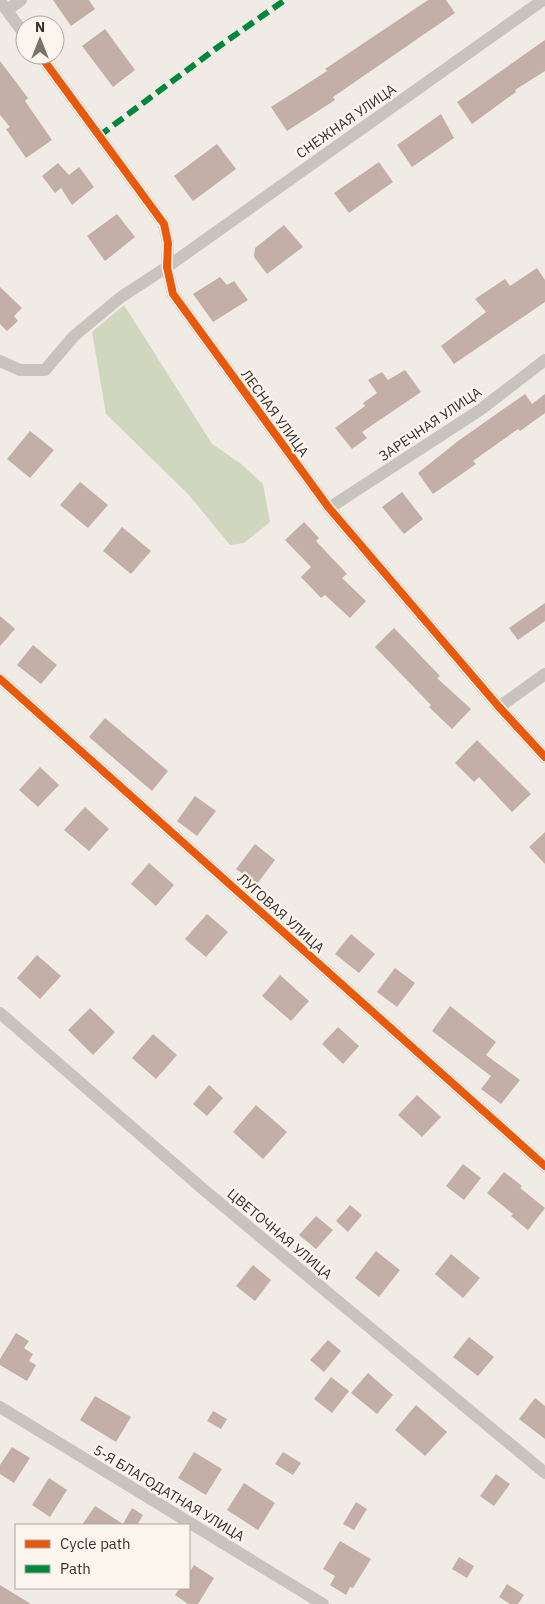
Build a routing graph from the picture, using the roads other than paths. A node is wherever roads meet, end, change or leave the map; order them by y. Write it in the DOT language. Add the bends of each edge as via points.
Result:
graph roads {
  1 [pos="21,0"];
  2 [pos="544,0"];
  3 [pos="3,5"];
  4 [pos="15,21"];
  5 [pos="47,65"];
  6 [pos="167,267"];
  7 [pos="545,360"];
  8 [pos="0,361"];
  9 [pos="329,508"];
  10 [pos="545,674"];
  11 [pos="0,679"];
  12 [pos="499,707"];
  13 [pos="545,757"];
  14 [pos="0,1013"];
  15 [pos="545,1166"];
  16 [pos="0,1407"];
  17 [pos="545,1473"];
  18 [pos="323,1604"];
  1 -- 3 [label="street"];
  2 -- 6 [label="street, СНЕЖНАЯ УЛИЦА"];
  3 -- 4 [label="street"];
  5 -- 6 [label="street, ЛЕСНАЯ УЛИЦА" via="164,224 168,243"];
  6 -- 8 [label="street, СНЕЖНАЯ УЛИЦА" via="121,297 74,336 45,370 20,370"];
  6 -- 9 [label="street, ЛЕСНАЯ УЛИЦА" via="173,294"];
  7 -- 9 [label="street, ЗАРЕЧНАЯ УЛИЦА" via="480,410"];
  9 -- 12 [label="street, ЛЕСНАЯ УЛИЦА"];
  10 -- 12 [label="street"];
  11 -- 15 [label="street, ЛУГОВАЯ УЛИЦА"];
  12 -- 13 [label="street, ЛЕСНАЯ УЛИЦА"];
  14 -- 17 [label="street, ЦВЕТОЧНАЯ УЛИЦА" via="203,1189"];
  16 -- 18 [label="street, 5-Я БЛАГОДАТНАЯ УЛИЦА"];
}
